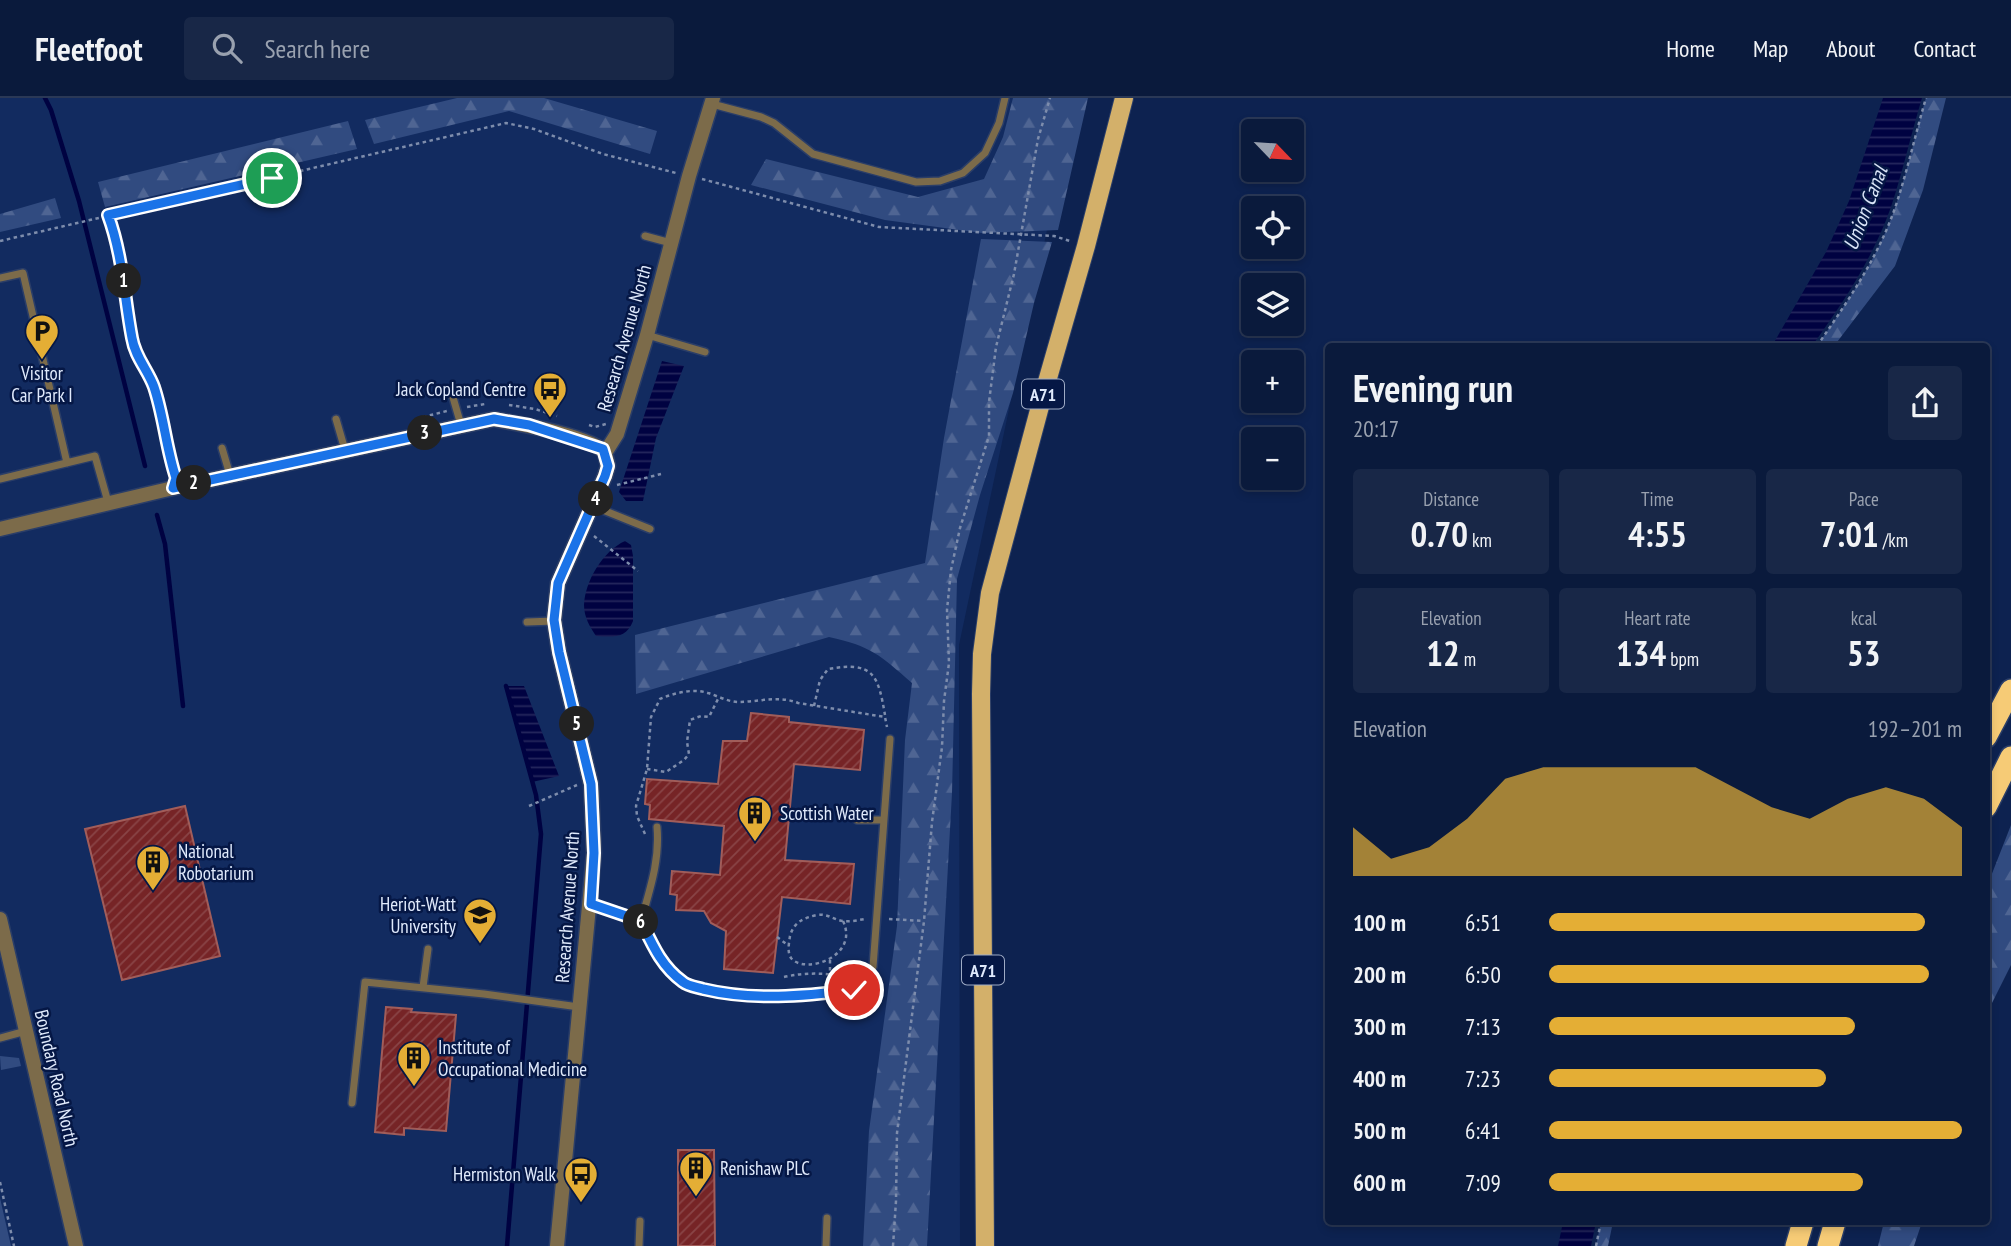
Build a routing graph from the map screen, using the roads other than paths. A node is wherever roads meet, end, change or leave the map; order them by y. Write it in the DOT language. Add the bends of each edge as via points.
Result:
graph roads {
  1 [pos="1005,98"];
  2 [pos="1124,98"];
  3 [pos="712,101"];
  4 [pos="645,236"];
  5 [pos="671,243"];
  6 [pos="0,278"];
  7 [pos="647,335"];
  8 [pos="705,352"];
  9 [pos="452,394"];
  10 [pos="336,419"];
  11 [pos="461,425"];
  12 [pos="222,448"];
  13 [pos="345,450"];
  14 [pos="605,453"];
  15 [pos="67,463"];
  16 [pos="230,475"];
  17 [pos="0,479"];
  18 [pos="107,502"];
  19 [pos="593,506"];
  20 [pos="0,528"];
  21 [pos="650,529"];
  22 [pos="554,621"];
  23 [pos="527,622"];
  24 [pos="2011,690"];
  25 [pos="1990,729"];
  26 [pos="890,739"];
  27 [pos="2011,757"];
  28 [pos="1990,799"];
  29 [pos="857,820"];
  30 [pos="883,820"];
  31 [pos="656,827"];
  32 [pos="591,904"];
  33 [pos="0,919"];
  34 [pos="641,921"];
  35 [pos="428,949"];
  36 [pos="424,987"];
  37 [pos="579,1007"];
  38 [pos="27,1031"];
  39 [pos="0,1038"];
  40 [pos="352,1103"];
  41 [pos="827,1218"];
  42 [pos="640,1222"];
  43 [pos="1802,1225"];
  44 [pos="1834,1225"];
  45 [pos="76,1246"];
  46 [pos="557,1246"];
  47 [pos="639,1246"];
  48 [pos="826,1246"];
  49 [pos="985,1246"];
  50 [pos="1796,1246"];
  51 [pos="1828,1246"];
  1 -- 3 [label="lane" via="985,153 963,173 940,181 916,182 813,154 775,123"];
  2 -- 49 [label="main road, A71" via="986,616 981,694"];
  3 -- 5 [label="street, Research Avenue North"];
  4 -- 5 [label="lane"];
  5 -- 7 [label="street, Research Avenue North"];
  6 -- 15 [label="lane" via="23,273"];
  7 -- 8 [label="lane"];
  7 -- 14 [label="street, Research Avenue North" via="617,434"];
  9 -- 11 [label="lane"];
  10 -- 13 [label="lane"];
  11 -- 13 [label="street"];
  11 -- 14 [label="street" via="494,419 529,425 597,446"];
  12 -- 16 [label="lane"];
  13 -- 16 [label="street"];
  14 -- 19 [label="street, Research Avenue North" via="608,466"];
  15 -- 17 [label="lane"];
  15 -- 18 [label="lane" via="95,456"];
  16 -- 18 [label="street"];
  18 -- 20 [label="street"];
  19 -- 21 [label="lane"];
  19 -- 22 [label="street, Research Avenue North" via="558,583"];
  22 -- 23 [label="lane"];
  22 -- 32 [label="street, Research Avenue North" via="591,784"];
  24 -- 25 [label="highway"];
  26 -- 30 [label="lane"];
  27 -- 28 [label="highway"];
  29 -- 30 [label="lane"];
  30 -- 34 [label="lane" via="873,967 854,990 792,997 729,994 685,985 661,962"];
  31 -- 34 [label="lane" via="659,846"];
  32 -- 34 [label="lane"];
  32 -- 37 [label="street, Research Avenue North"];
  33 -- 38 [label="street, Boundary Road North"];
  35 -- 36 [label="lane"];
  36 -- 37 [label="lane"];
  36 -- 40 [label="lane" via="365,982"];
  37 -- 46 [label="street, Research Avenue North"];
  38 -- 39 [label="lane"];
  38 -- 45 [label="street, Boundary Road North"];
  41 -- 48 [label="lane"];
  42 -- 47 [label="lane"];
  43 -- 50 [label="highway"];
  44 -- 51 [label="highway"];
}
